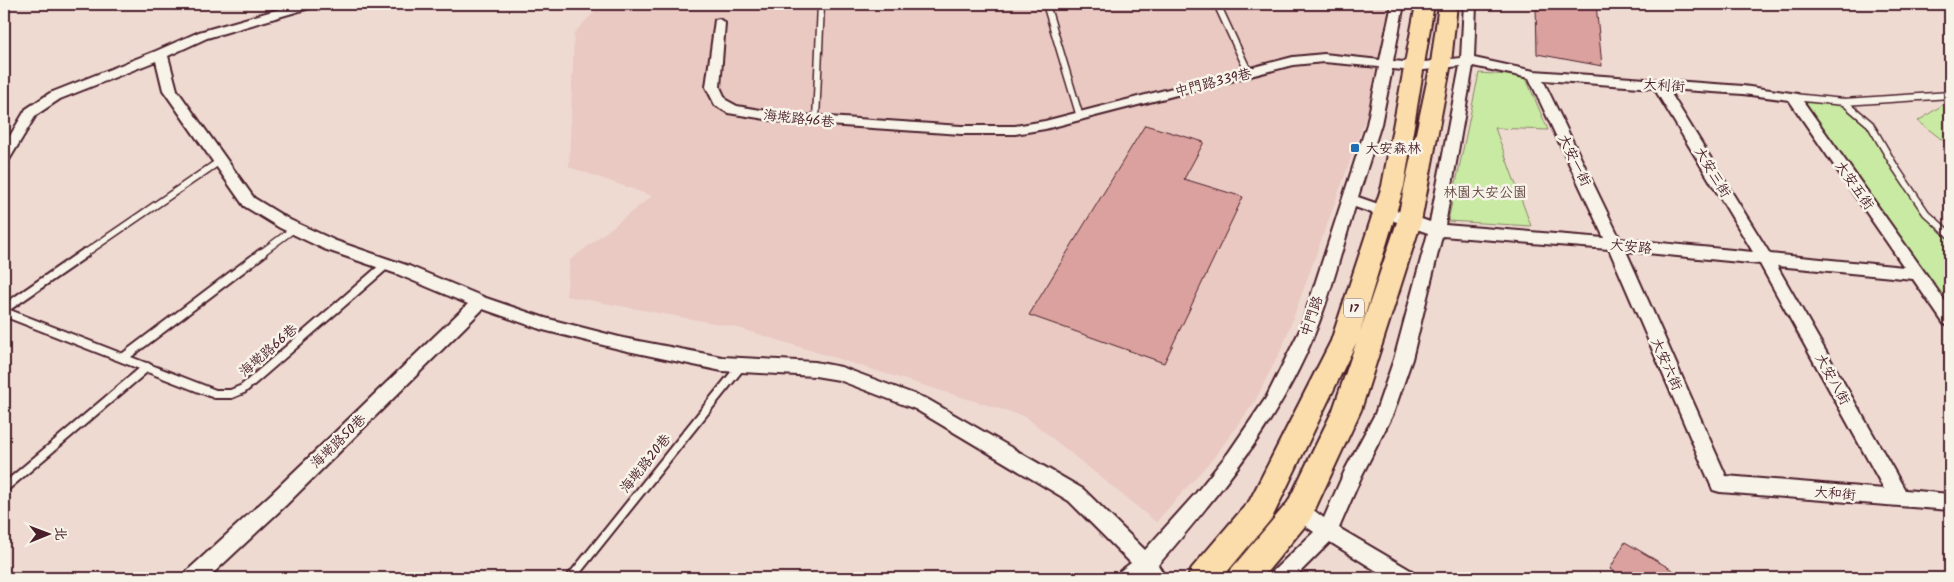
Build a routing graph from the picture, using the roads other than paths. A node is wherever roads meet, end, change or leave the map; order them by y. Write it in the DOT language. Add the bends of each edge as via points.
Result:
graph roads {
  1 [pos="309,4"];
  2 [pos="821,4"];
  3 [pos="1046,4"];
  4 [pos="1217,4"];
  5 [pos="1398,4"];
  6 [pos="1424,4"];
  7 [pos="1448,4"];
  8 [pos="1470,4"];
  9 [pos="720,23"];
  10 [pos="161,54"];
  11 [pos="1467,61"];
  12 [pos="1387,63"];
  13 [pos="1441,63"];
  14 [pos="1415,67"];
  15 [pos="1250,73"];
  16 [pos="1534,75"];
  17 [pos="1659,85"];
  18 [pos="1950,95"];
  19 [pos="1793,97"];
  20 [pos="1844,102"];
  21 [pos="1080,117"];
  22 [pos="816,120"];
  23 [pos="961,130"];
  24 [pos="4,157"];
  25 [pos="220,161"];
  26 [pos="1350,200"];
  27 [pos="1385,212"];
  28 [pos="1409,222"];
  29 [pos="295,228"];
  30 [pos="1436,230"];
  31 [pos="1950,234"];
  32 [pos="1615,244"];
  33 [pos="1766,260"];
  34 [pos="387,264"];
  35 [pos="1917,274"];
  36 [pos="480,302"];
  37 [pos="4,310"];
  38 [pos="1950,320"];
  39 [pos="123,358"];
  40 [pos="741,366"];
  41 [pos="147,367"];
  42 [pos="1720,484"];
  43 [pos="4,488"];
  44 [pos="1899,498"];
  45 [pos="1950,502"];
  46 [pos="1299,511"];
  47 [pos="1328,531"];
  48 [pos="1151,571"];
  49 [pos="194,578"];
  50 [pos="571,578"];
  51 [pos="1127,578"];
  52 [pos="1203,578"];
  53 [pos="1244,578"];
  54 [pos="1280,578"];
  55 [pos="1405,578"];
  1 -- 10 [label="street" via="203,35"];
  2 -- 22 [label="lane"];
  3 -- 21 [label="lane"];
  4 -- 15 [label="lane"];
  5 -- 12 [label="street, 中門路"];
  6 -- 14 [label="main road, 17"];
  7 -- 13 [label="main road, 17"];
  8 -- 11 [label="street"];
  9 -- 22 [label="street, 海墘路46巷" via="713,87 720,102 733,110"];
  10 -- 24 [label="street" via="55,96 31,112"];
  10 -- 25 [label="street" via="170,90"];
  11 -- 13 [label="street, 中門路339巷"];
  11 -- 16 [label="street, 大利街"];
  11 -- 30 [label="street"];
  12 -- 14 [label="street, 中門路339巷"];
  12 -- 15 [label="street, 中門路339巷" via="1324,58 1293,61"];
  12 -- 26 [label="street, 中門路" via="1374,124"];
  13 -- 14 [label="street, 中門路339巷"];
  13 -- 28 [label="main road, 17"];
  14 -- 27 [label="main road, 17" via="1393,186"];
  15 -- 21 [label="street, 中門路339巷"];
  16 -- 17 [label="street, 大利街"];
  16 -- 32 [label="street, 大安一街"];
  17 -- 19 [label="street, 大利街" via="1743,90"];
  17 -- 33 [label="street, 大安三街"];
  18 -- 20 [label="lane"];
  19 -- 20 [label="lane"];
  19 -- 35 [label="street, 大安五街"];
  20 -- 31 [label="lane" via="1870,124 1894,167 1926,213"];
  21 -- 23 [label="street, 中門路339巷" via="1015,130"];
  22 -- 23 [label="street, 海墘路46巷"];
  25 -- 29 [label="street" via="249,202"];
  25 -- 37 [label="lane"];
  26 -- 27 [label="street, 大安路"];
  26 -- 48 [label="street, 中門路" via="1308,330 1273,402"];
  27 -- 28 [label="street, 大安路"];
  27 -- 52 [label="main road, 17" via="1344,341 1262,509"];
  28 -- 30 [label="street, 大安路"];
  28 -- 46 [label="main road, 17" via="1347,410"];
  29 -- 34 [label="street" via="330,245"];
  29 -- 39 [label="lane"];
  30 -- 32 [label="street, 大安路"];
  30 -- 47 [label="street" via="1403,359 1384,414"];
  32 -- 33 [label="street, 大安路"];
  32 -- 42 [label="street, 大安六街"];
  33 -- 35 [label="street, 大安路"];
  33 -- 44 [label="street, 大安八街"];
  34 -- 36 [label="street"];
  34 -- 41 [label="lane, 海墘路66巷" via="244,389 231,394 215,394"];
  35 -- 38 [label="street, 大安五街"];
  36 -- 40 [label="street" via="543,324 623,344"];
  36 -- 49 [label="street, 海墘路50巷"];
  37 -- 39 [label="lane, 海墘路66巷"];
  39 -- 41 [label="lane, 海墘路66巷"];
  40 -- 48 [label="street" via="815,369 841,374 921,404 1076,495"];
  40 -- 50 [label="lane, 海墘路20巷"];
  41 -- 43 [label="lane"];
  42 -- 44 [label="street, 大和街"];
  44 -- 45 [label="street, 大和街"];
  46 -- 47 [label="street"];
  46 -- 53 [label="main road, 17"];
  47 -- 54 [label="street"];
  47 -- 55 [label="street"];
  48 -- 51 [label="street, 中門路"];
}
